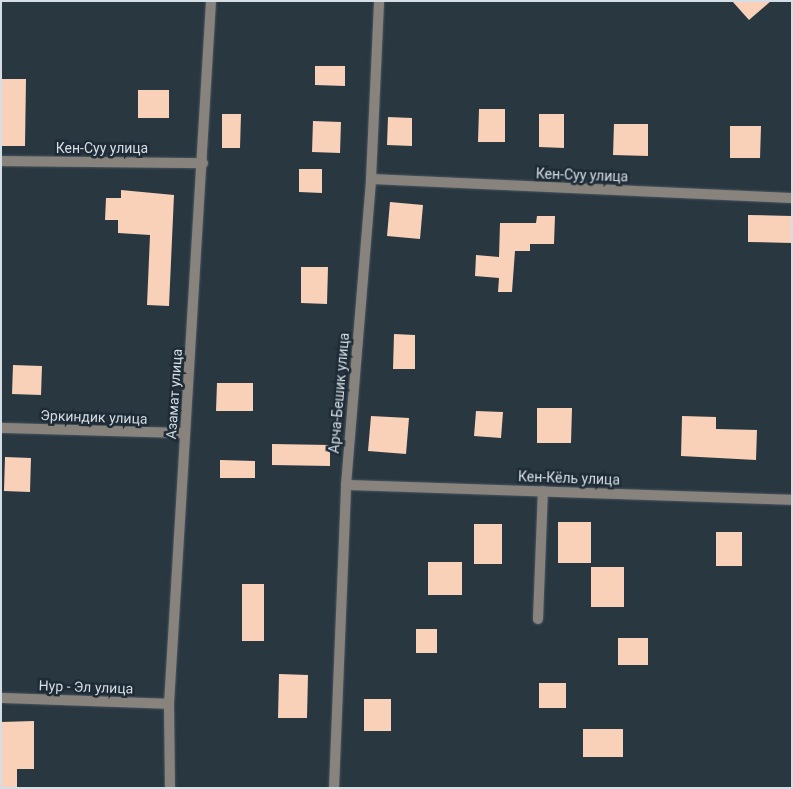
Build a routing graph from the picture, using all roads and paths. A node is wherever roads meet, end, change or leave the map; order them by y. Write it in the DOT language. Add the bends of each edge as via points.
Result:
graph roads {
  1 [pos="211,1"];
  2 [pos="379,1"];
  3 [pos="1,161"];
  4 [pos="203,163"];
  5 [pos="371,180"];
  6 [pos="792,198"];
  7 [pos="1,428"];
  8 [pos="185,433"];
  9 [pos="346,484"];
  10 [pos="543,491"];
  11 [pos="792,500"];
  12 [pos="538,619"];
  13 [pos="1,698"];
  14 [pos="169,704"];
  15 [pos="170,788"];
  16 [pos="334,788"];
  1 -- 4 [label="street, Азамат улица"];
  2 -- 5 [label="street, Арча-Бешик улица"];
  3 -- 4 [label="street, Кен-Суу улица"];
  4 -- 8 [label="street, Азамат улица"];
  5 -- 6 [label="street, Кен-Суу улица"];
  5 -- 9 [label="street, Арча-Бешик улица"];
  7 -- 8 [label="street, Эркиндик улица"];
  8 -- 14 [label="street, Азамат улица"];
  9 -- 10 [label="street, Кен-Кёль улица"];
  9 -- 16 [label="street, Арча-Бешик улица"];
  10 -- 11 [label="street, Кен-Кёль улица"];
  10 -- 12 [label="street"];
  13 -- 14 [label="street, Нур - Эл улица"];
  14 -- 15 [label="street, Азамат улица"];
}
